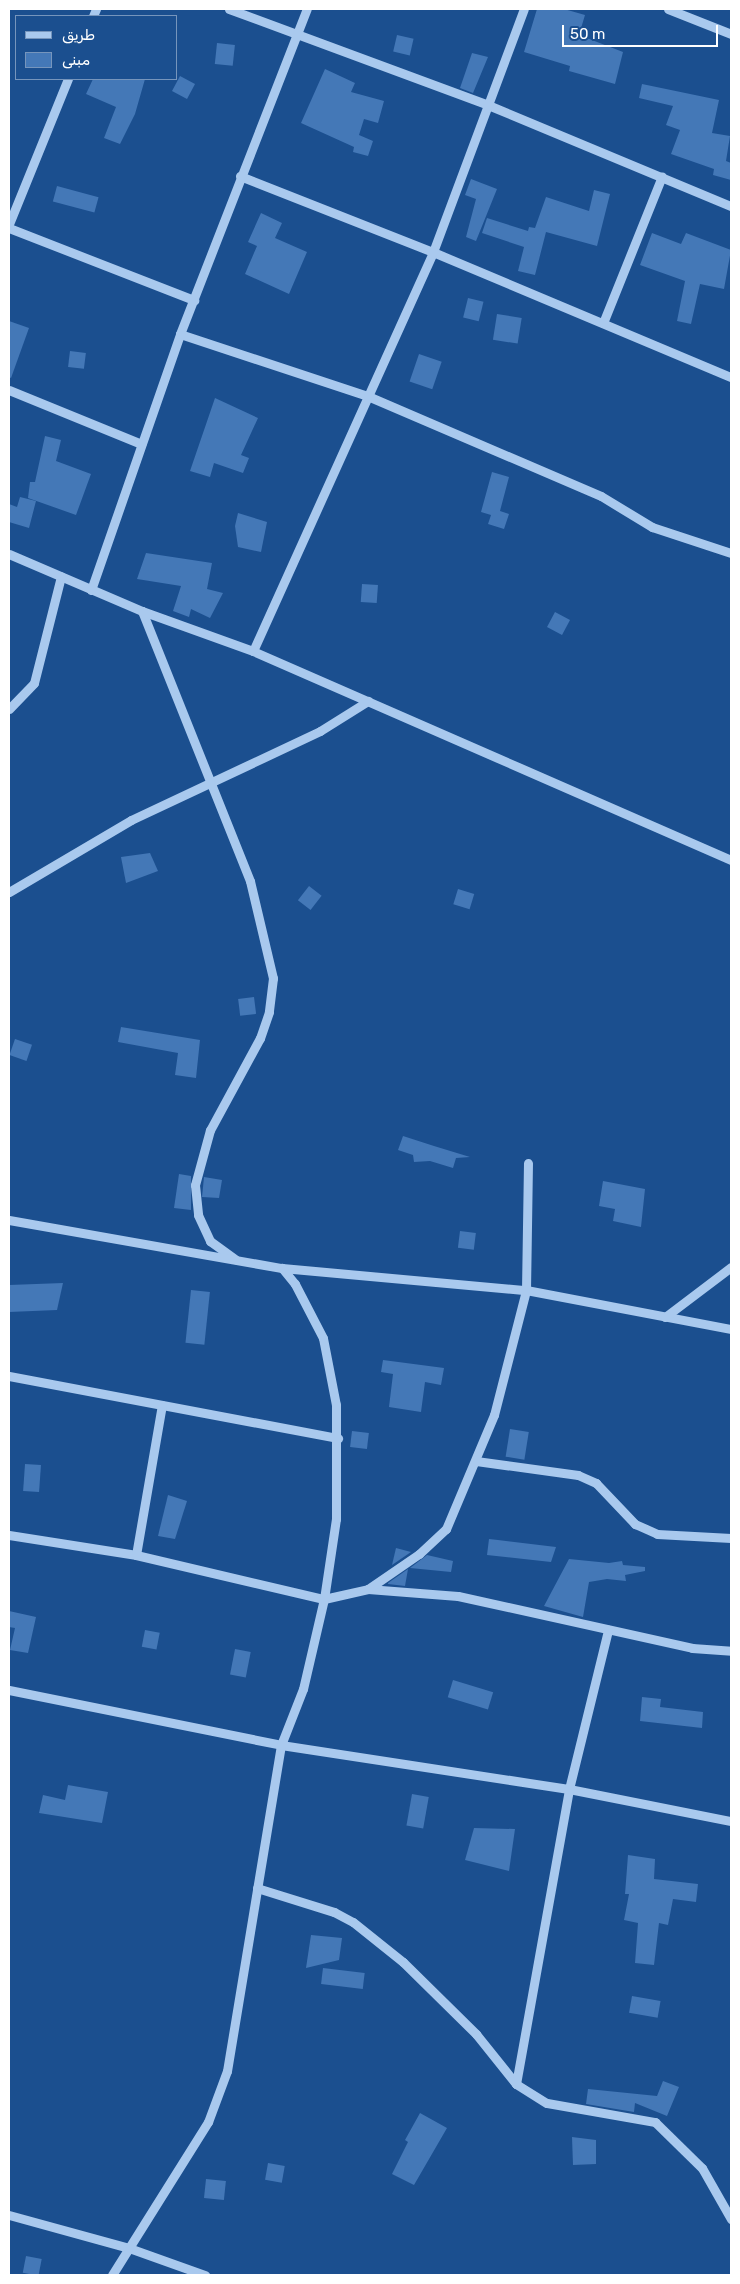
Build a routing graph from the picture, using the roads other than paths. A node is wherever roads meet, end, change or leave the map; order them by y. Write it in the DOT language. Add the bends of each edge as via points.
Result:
graph roads {
  1 [pos="229,9"];
  2 [pos="307,9"];
  3 [pos="524,9"];
  4 [pos="668,9"];
  5 [pos="731,34"];
  6 [pos="296,36"];
  7 [pos="68,80"];
  8 [pos="488,105"];
  9 [pos="240,176"];
  10 [pos="662,176"];
  11 [pos="731,206"];
  12 [pos="9,224"];
  13 [pos="9,228"];
  14 [pos="433,252"];
  15 [pos="194,300"];
  16 [pos="603,323"];
  17 [pos="180,334"];
  18 [pos="731,377"];
  19 [pos="9,390"];
  20 [pos="370,397"];
  21 [pos="141,444"];
  22 [pos="731,553"];
  23 [pos="9,554"];
  24 [pos="62,576"];
  25 [pos="91,590"];
  26 [pos="142,611"];
  27 [pos="253,651"];
  28 [pos="368,702"];
  29 [pos="9,709"];
  30 [pos="212,784"];
  31 [pos="731,860"];
  32 [pos="9,892"];
  33 [pos="528,1163"];
  34 [pos="9,1220"];
  35 [pos="237,1260"];
  36 [pos="731,1266"];
  37 [pos="282,1268"];
  38 [pos="526,1290"];
  39 [pos="665,1317"];
  40 [pos="731,1329"];
  41 [pos="9,1376"];
  42 [pos="162,1405"];
  43 [pos="338,1438"];
  44 [pos="476,1461"];
  45 [pos="9,1535"];
  46 [pos="731,1538"];
  47 [pos="136,1555"];
  48 [pos="368,1589"];
  49 [pos="324,1599"];
  50 [pos="608,1630"];
  51 [pos="731,1651"];
  52 [pos="9,1690"];
  53 [pos="281,1745"];
  54 [pos="569,1789"];
  55 [pos="731,1821"];
  56 [pos="257,1888"];
  57 [pos="516,2084"];
  58 [pos="9,2215"];
  59 [pos="731,2219"];
  60 [pos="129,2248"];
  61 [pos="112,2275"];
  62 [pos="205,2275"];
  1 -- 6 [label="street"];
  2 -- 6 [label="street"];
  3 -- 8 [label="street"];
  4 -- 5 [label="street"];
  6 -- 8 [label="street"];
  6 -- 9 [label="street"];
  7 -- 12 [label="street"];
  8 -- 10 [label="street"];
  8 -- 14 [label="street"];
  9 -- 14 [label="street"];
  9 -- 15 [label="street"];
  10 -- 11 [label="street"];
  10 -- 16 [label="street"];
  13 -- 15 [label="street"];
  14 -- 16 [label="street"];
  14 -- 20 [label="street"];
  15 -- 17 [label="street"];
  16 -- 18 [label="street"];
  17 -- 20 [label="street"];
  17 -- 21 [label="street"];
  19 -- 21 [label="street"];
  20 -- 22 [label="street" via="601,496 652,528"];
  20 -- 27 [label="street"];
  21 -- 25 [label="street"];
  23 -- 24 [label="street"];
  24 -- 25 [label="street"];
  24 -- 29 [label="street" via="34,683"];
  25 -- 26 [label="street"];
  26 -- 27 [label="street"];
  26 -- 30 [label="street"];
  27 -- 28 [label="street"];
  28 -- 30 [label="street" via="320,731"];
  28 -- 31 [label="street"];
  30 -- 32 [label="street" via="131,820"];
  30 -- 35 [label="street" via="250,881 273,978 260,1038 210,1130 195,1185 198,1215 210,1241"];
  33 -- 38 [label="street"];
  34 -- 35 [label="street"];
  35 -- 37 [label="street"];
  36 -- 39 [label="street"];
  37 -- 38 [label="street"];
  37 -- 43 [label="street" via="295,1284 323,1338 336,1405"];
  38 -- 39 [label="street"];
  38 -- 44 [label="street" via="512,1357"];
  39 -- 40 [label="street"];
  41 -- 42 [label="street"];
  42 -- 43 [label="street"];
  42 -- 47 [label="street"];
  43 -- 49 [label="street" via="336,1519"];
  44 -- 46 [label="street" via="578,1475 596,1483 635,1524 657,1534"];
  44 -- 48 [label="street" via="446,1529 419,1554"];
  45 -- 47 [label="street"];
  47 -- 49 [label="street"];
  48 -- 49 [label="street"];
  48 -- 50 [label="street" via="458,1596"];
  49 -- 53 [label="street" via="303,1689"];
  50 -- 51 [label="street" via="692,1648"];
  50 -- 54 [label="street"];
  52 -- 53 [label="street"];
  53 -- 54 [label="street"];
  53 -- 56 [label="street"];
  54 -- 55 [label="street"];
  54 -- 57 [label="street"];
  56 -- 57 [label="street" via="334,1912 353,1922 403,1962 443,2001 476,2034"];
  56 -- 60 [label="street" via="227,2071 208,2122"];
  57 -- 59 [label="street" via="547,2103 655,2122 702,2168"];
  58 -- 60 [label="street"];
  60 -- 61 [label="street"];
  60 -- 62 [label="street"];
}
